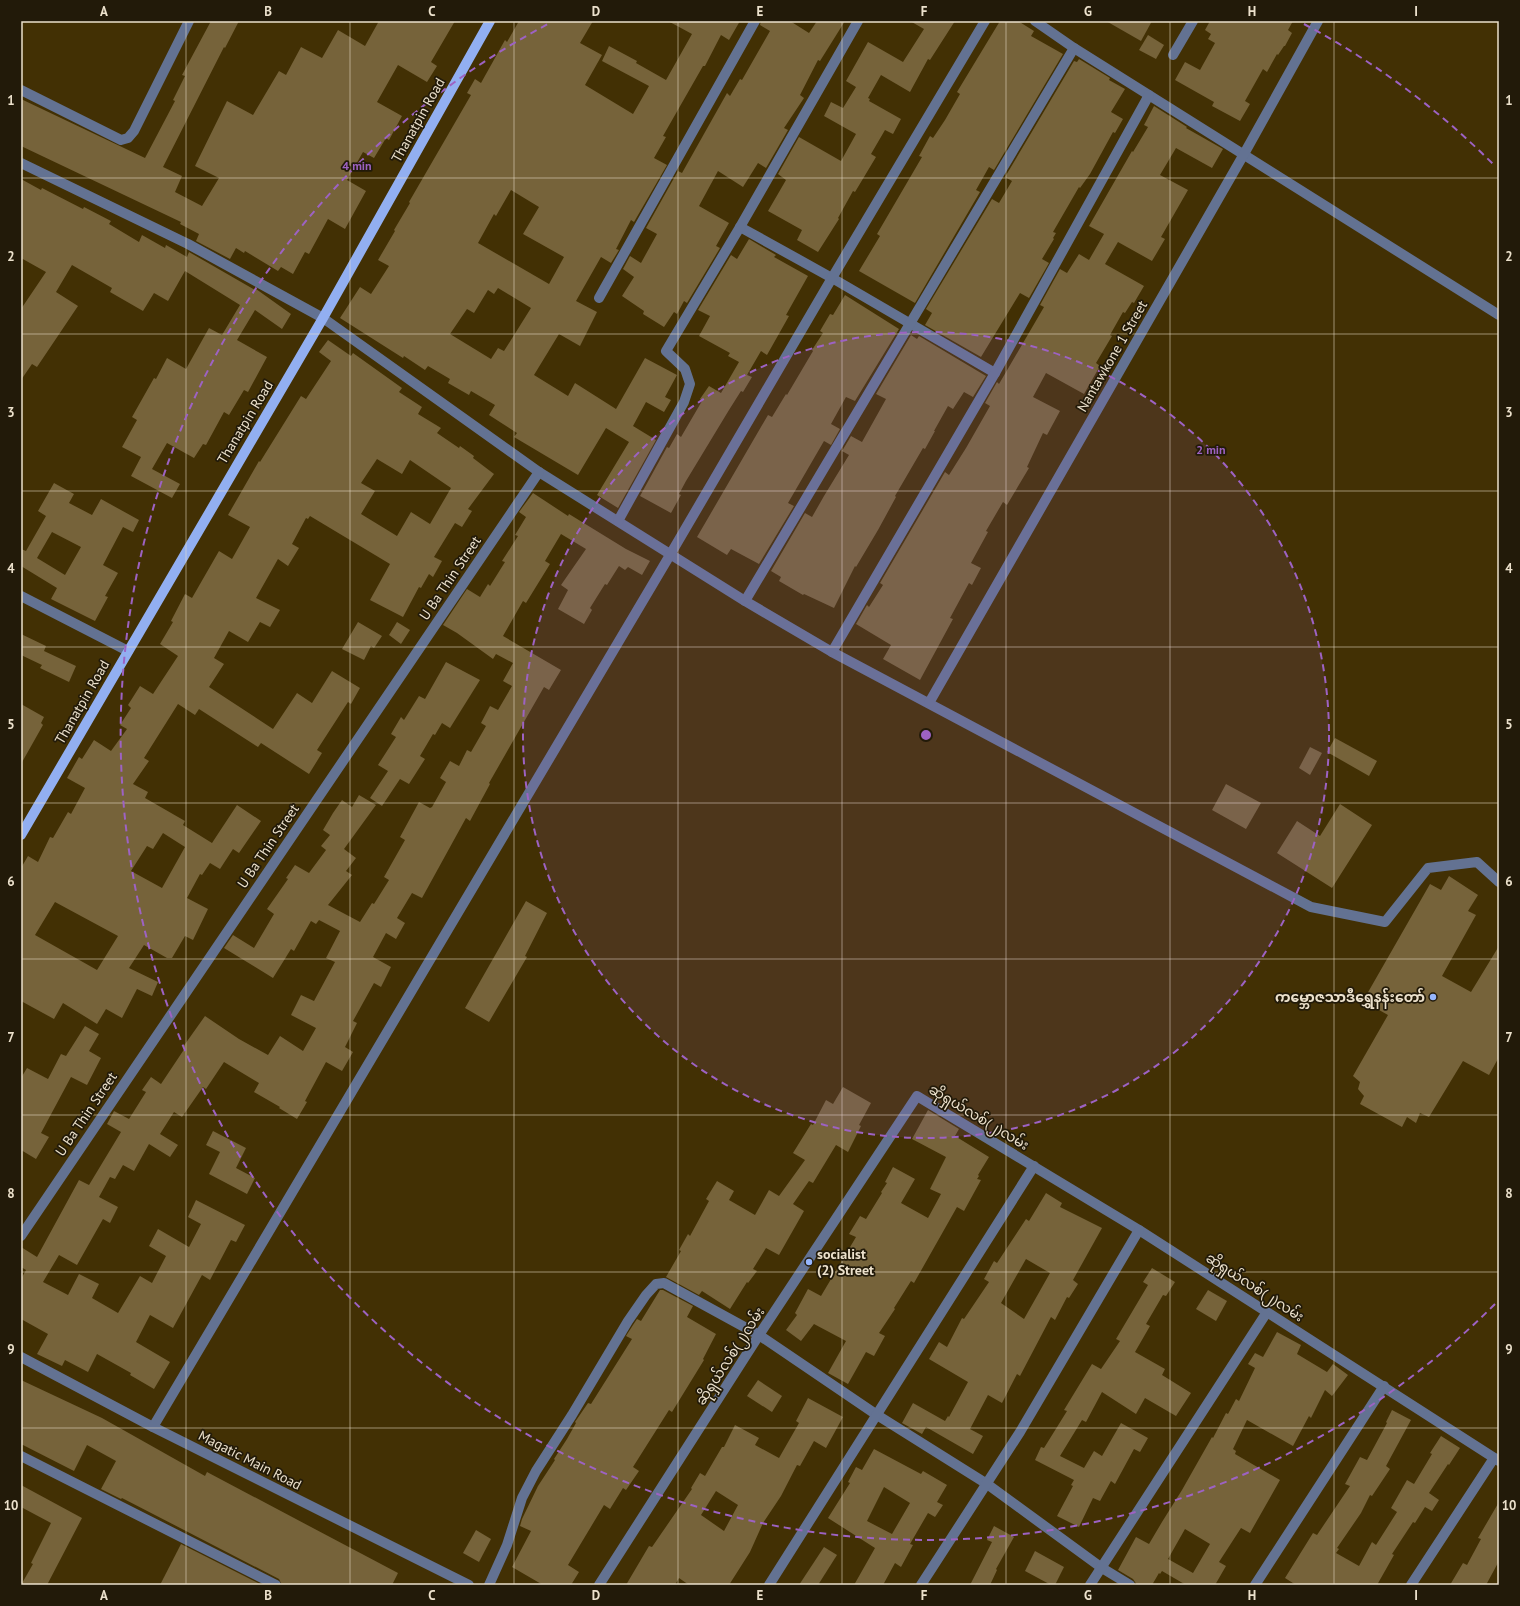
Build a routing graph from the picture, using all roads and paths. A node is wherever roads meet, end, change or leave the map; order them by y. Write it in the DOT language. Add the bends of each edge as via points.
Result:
graph roads {
  1 [pos="189,21"];
  2 [pos="490,21"];
  3 [pos="755,21"];
  4 [pos="858,21"];
  5 [pos="984,21"];
  6 [pos="1035,21"];
  7 [pos="1193,21"];
  8 [pos="1318,21"];
  9 [pos="1074,48"];
  10 [pos="1173,55"];
  11 [pos="21,90"];
  12 [pos="1149,95"];
  13 [pos="1244,154"];
  14 [pos="21,163"];
  15 [pos="740,227"];
  16 [pos="832,278"];
  17 [pos="599,298"];
  18 [pos="1499,315"];
  19 [pos="323,318"];
  20 [pos="910,324"];
  21 [pos="995,373"];
  22 [pos="539,472"];
  23 [pos="618,521"];
  24 [pos="670,555"];
  25 [pos="21,596"];
  26 [pos="745,601"];
  27 [pos="128,650"];
  28 [pos="832,652"];
  29 [pos="929,703"];
  30 [pos="21,835"];
  31 [pos="1499,882"];
  32 [pos="1034,1166"];
  33 [pos="1139,1230"];
  34 [pos="21,1236"];
  35 [pos="1267,1312"];
  36 [pos="759,1335"];
  37 [pos="21,1357"];
  38 [pos="1384,1386"];
  39 [pos="876,1415"];
  40 [pos="152,1427"];
  41 [pos="21,1456"];
  42 [pos="1496,1460"];
  43 [pos="986,1484"];
  44 [pos="1102,1568"];
  45 [pos="460,1583"];
  46 [pos="276,1585"];
  47 [pos="489,1585"];
  48 [pos="600,1585"];
  49 [pos="769,1585"];
  50 [pos="922,1585"];
  51 [pos="1090,1585"];
  52 [pos="1130,1585"];
  53 [pos="1255,1585"];
  54 [pos="1412,1585"];
  1 -- 11 [label="street" via="134,131 128,138 121,140"];
  2 -- 19 [label="main road, Thanatpin Road"];
  3 -- 17 [label="street"];
  4 -- 15 [label="street"];
  5 -- 16 [label="street"];
  6 -- 9 [label="street"];
  7 -- 10 [label="street"];
  8 -- 13 [label="street, Nantawkone 1 Street"];
  9 -- 12 [label="street"];
  9 -- 20 [label="street"];
  12 -- 13 [label="street"];
  12 -- 21 [label="street"];
  13 -- 18 [label="street"];
  13 -- 29 [label="street, Nantawkone 1 Street"];
  14 -- 19 [label="street" via="188,244"];
  15 -- 16 [label="street"];
  15 -- 23 [label="street" via="666,352 685,369 690,384 684,402"];
  16 -- 20 [label="street"];
  16 -- 24 [label="street"];
  19 -- 22 [label="street"];
  19 -- 27 [label="main road, Thanatpin Road"];
  20 -- 21 [label="street"];
  20 -- 26 [label="street"];
  21 -- 28 [label="street"];
  22 -- 23 [label="street"];
  22 -- 34 [label="street, U Ba Thin Street"];
  23 -- 24 [label="street"];
  24 -- 26 [label="street"];
  24 -- 40 [label="street"];
  25 -- 27 [label="street"];
  26 -- 28 [label="street"];
  27 -- 30 [label="main road, Thanatpin Road"];
  28 -- 29 [label="street"];
  29 -- 31 [label="street" via="1311,907 1385,922 1428,868 1478,862"];
  32 -- 33 [label="street, ဆိုရှယ်လစ်(၂)လမ်း"];
  32 -- 36 [label="street, ဆိုရှယ်လစ်(၂)လမ်း" via="918,1096"];
  32 -- 39 [label="street"];
  33 -- 35 [label="street, ဆိုရှယ်လစ်(၂)လမ်း"];
  33 -- 43 [label="street" via="1020,1432"];
  35 -- 38 [label="street, ဆိုရှယ်လစ်(၂)လမ်း"];
  35 -- 44 [label="street"];
  36 -- 39 [label="street"];
  36 -- 47 [label="street" via="671,1286 664,1283 656,1284 628,1321 536,1471 522,1498 507,1545"];
  36 -- 48 [label="street, ဆိုရှယ်လစ်(၂)လမ်း"];
  37 -- 40 [label="street, Magatic Main Road"];
  38 -- 42 [label="street, ဆိုရှယ်လစ်(၂)လမ်း"];
  38 -- 53 [label="street"];
  39 -- 43 [label="street"];
  39 -- 49 [label="street"];
  40 -- 45 [label="street, Magatic Main Road"];
  41 -- 46 [label="street"];
  42 -- 54 [label="street"];
  43 -- 44 [label="street"];
  43 -- 50 [label="street"];
  44 -- 51 [label="street"];
  44 -- 52 [label="street"];
}
